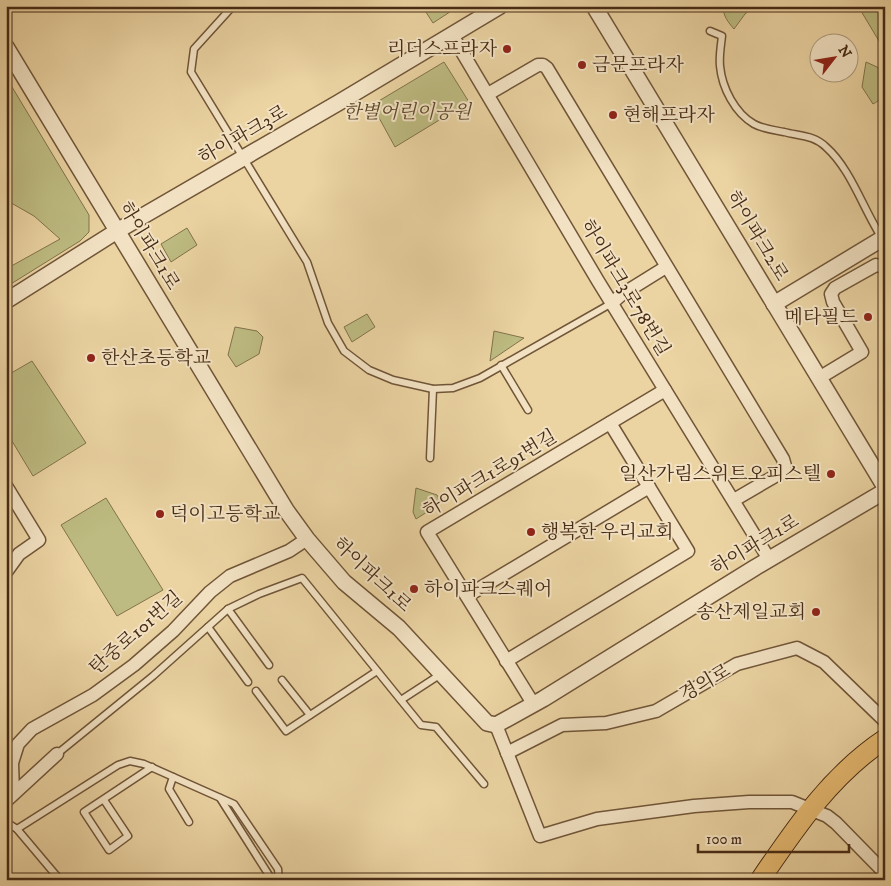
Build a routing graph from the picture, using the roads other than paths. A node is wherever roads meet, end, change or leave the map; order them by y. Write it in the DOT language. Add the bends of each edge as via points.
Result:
graph roads {
  1 [pos="234,6"];
  2 [pos="500,6"];
  3 [pos="594,6"];
  4 [pos="710,31"];
  5 [pos="452,35"];
  6 [pos="6,47"];
  7 [pos="488,94"];
  8 [pos="244,158"];
  9 [pos="117,231"];
  10 [pos="883,238"];
  11 [pos="666,267"];
  12 [pos="885,267"];
  13 [pos="6,301"];
  14 [pos="612,303"];
  15 [pos="774,304"];
  16 [pos="501,366"];
  17 [pos="819,378"];
  18 [pos="433,389"];
  19 [pos="665,390"];
  20 [pos="528,410"];
  21 [pos="610,423"];
  22 [pos="430,458"];
  23 [pos="6,486"];
  24 [pos="649,487"];
  25 [pos="885,487"];
  26 [pos="885,491"];
  27 [pos="734,500"];
  28 [pos="307,539"];
  29 [pos="769,559"];
  30 [pos="6,572"];
  31 [pos="468,596"];
  32 [pos="228,609"];
  33 [pos="208,626"];
  34 [pos="506,660"];
  35 [pos="269,665"];
  36 [pos="377,671"];
  37 [pos="441,674"];
  38 [pos="282,680"];
  39 [pos="248,682"];
  40 [pos="256,691"];
  41 [pos="401,700"];
  42 [pos="534,705"];
  43 [pos="310,715"];
  44 [pos="885,721"];
  45 [pos="496,725"];
  46 [pos="885,739"];
  47 [pos="507,753"];
  48 [pos="57,754"];
  49 [pos="152,767"];
  50 [pos="173,777"];
  51 [pos="484,784"];
  52 [pos="10,797"];
  53 [pos="219,797"];
  54 [pos="104,800"];
  55 [pos="810,810"];
  56 [pos="6,822"];
  57 [pos="189,822"];
  58 [pos="18,829"];
  59 [pos="885,873"];
  60 [pos="60,880"];
  61 [pos="272,880"];
  62 [pos="278,880"];
  63 [pos="760,880"];
  1 -- 8 [label="lane" via="194,49 191,72"];
  2 -- 5 [label="street, 하이파크3로"];
  3 -- 15 [label="street, 하이파크2로"];
  4 -- 10 [label="lane" via="722,36 720,66 730,100 754,124 808,136 826,146 858,192 866,212"];
  5 -- 7 [label="street, 하이파크3로78번길"];
  5 -- 8 [label="street, 하이파크3로"];
  6 -- 9 [label="street, 하이파크1로"];
  7 -- 11 [label="street" via="538,65 547,68"];
  7 -- 14 [label="street, 하이파크3로78번길"];
  8 -- 9 [label="street, 하이파크3로"];
  8 -- 18 [label="lane" via="307,262 328,323 344,351 369,370 393,380"];
  9 -- 13 [label="street, 하이파크3로"];
  9 -- 28 [label="street, 하이파크1로" via="286,510"];
  10 -- 15 [label="street"];
  11 -- 14 [label="street"];
  11 -- 27 [label="street" via="783,459 785,466 782,472"];
  12 -- 17 [label="street" via="876,265 835,288 831,294 862,352"];
  14 -- 16 [label="lane"];
  14 -- 19 [label="street, 하이파크3로78번길"];
  15 -- 17 [label="street, 하이파크2로"];
  16 -- 18 [label="lane" via="453,388"];
  16 -- 20 [label="lane"];
  17 -- 25 [label="street, 하이파크2로"];
  18 -- 22 [label="lane"];
  19 -- 21 [label="street, 하이파크1로91번길"];
  19 -- 27 [label="street, 하이파크3로78번길"];
  21 -- 24 [label="street"];
  21 -- 31 [label="street, 하이파크1로91번길" via="427,532"];
  23 -- 30 [label="street" via="39,540 20,554"];
  24 -- 31 [label="street"];
  24 -- 34 [label="street" via="688,551"];
  26 -- 29 [label="street, 하이파크1로"];
  27 -- 29 [label="street, 하이파크3로78번길"];
  28 -- 37 [label="street, 하이파크1로" via="344,582 399,628"];
  28 -- 52 [label="street, 탄중로101번길" via="289,551 230,576 134,665 93,695 32,729 18,744 12,763"];
  29 -- 42 [label="street, 하이파크1로"];
  31 -- 34 [label="street, 하이파크1로91번길"];
  32 -- 33 [label="lane"];
  32 -- 35 [label="lane"];
  32 -- 36 [label="lane" via="302,578"];
  33 -- 39 [label="lane"];
  33 -- 48 [label="lane" via="153,676"];
  34 -- 42 [label="street, 하이파크1로91번길"];
  36 -- 41 [label="lane"];
  36 -- 43 [label="lane"];
  37 -- 41 [label="lane"];
  37 -- 45 [label="street, 하이파크1로" via="483,720"];
  38 -- 43 [label="lane"];
  40 -- 43 [label="lane" via="286,731"];
  41 -- 51 [label="lane" via="421,725 436,727"];
  42 -- 45 [label="street, 하이파크1로"];
  44 -- 47 [label="street, 경의로" via="824,662 796,648 737,664 656,711 606,723 562,725"];
  45 -- 47 [label="street"];
  46 -- 55 [label="main road" via="836,779"];
  47 -- 55 [label="street" via="540,836 597,819 694,806 784,801"];
  48 -- 52 [label="street"];
  49 -- 50 [label="lane"];
  49 -- 54 [label="lane"];
  49 -- 58 [label="lane" via="130,761 118,765"];
  50 -- 53 [label="lane"];
  50 -- 57 [label="lane" via="169,789"];
  53 -- 61 [label="lane"];
  53 -- 62 [label="lane" via="234,804 278,869"];
  54 -- 54 [label="lane" via="128,836 109,850 84,812"];
  55 -- 59 [label="street" via="836,823"];
  55 -- 63 [label="main road"];
  56 -- 58 [label="lane"];
  58 -- 60 [label="lane"];
}
